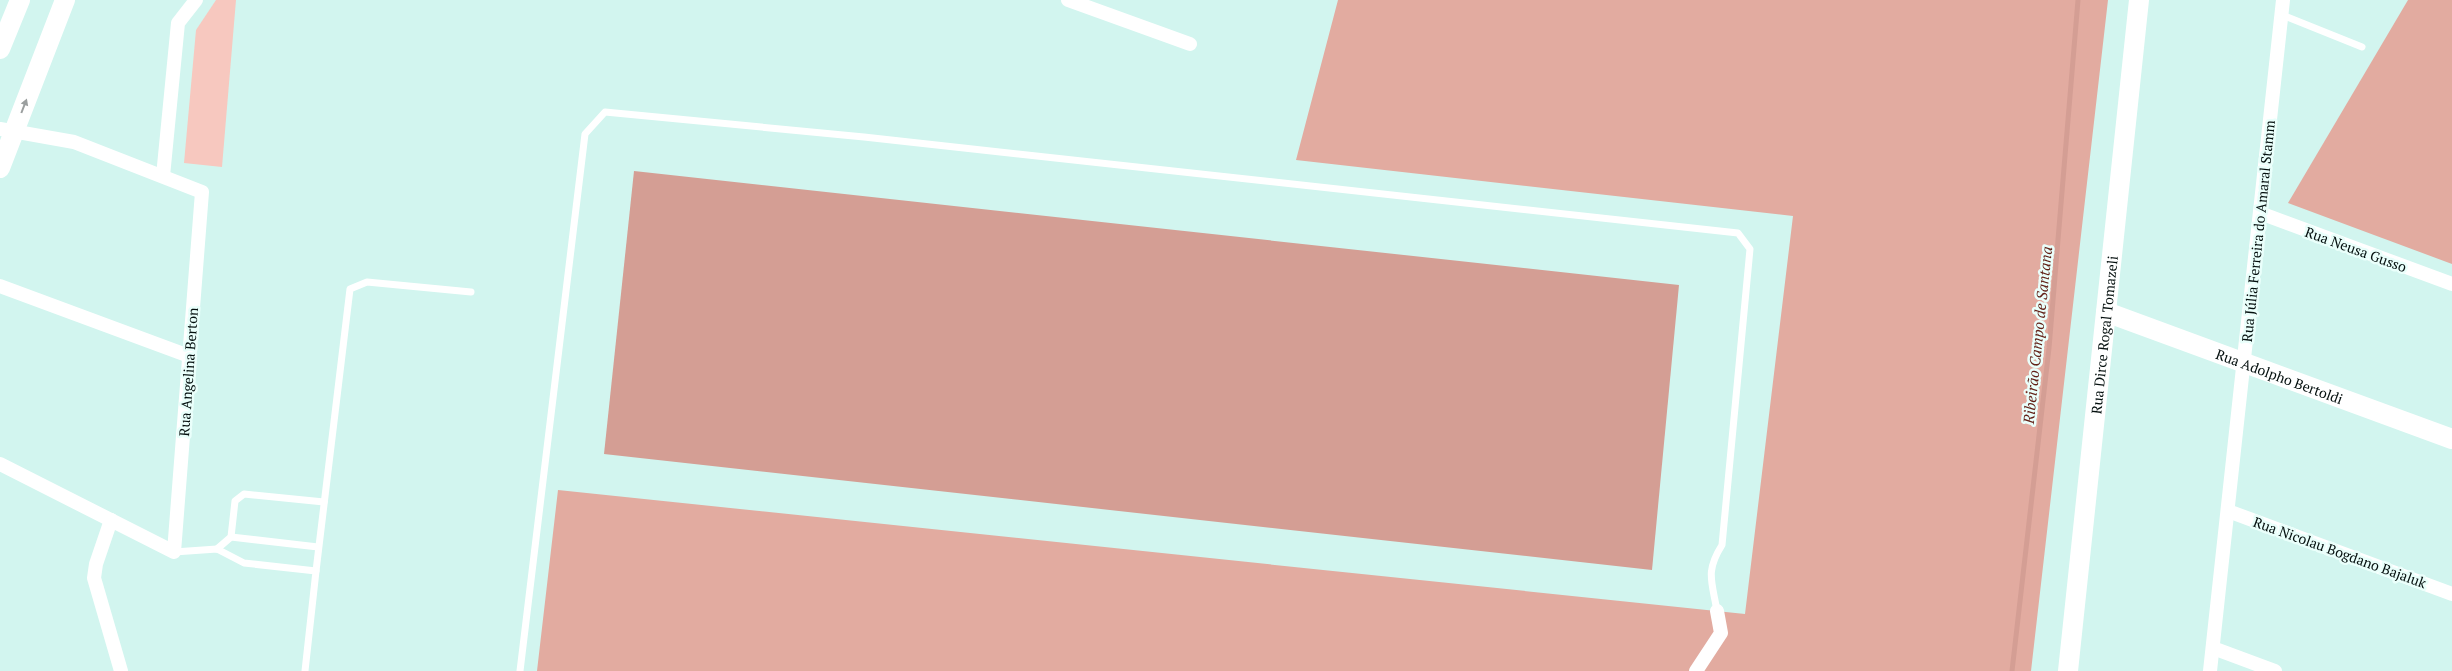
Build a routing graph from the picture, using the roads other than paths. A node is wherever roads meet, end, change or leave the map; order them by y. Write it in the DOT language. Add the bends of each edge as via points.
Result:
graph roads {
  1 [pos="18,0"];
  2 [pos="65,0"];
  3 [pos="196,0"];
  4 [pos="1068,0"];
  5 [pos="2139,0"];
  6 [pos="2283,0"];
  7 [pos="2282,15"];
  8 [pos="1190,44"];
  9 [pos="2362,46"];
  10 [pos="0,49"];
  11 [pos="7,130"];
  12 [pos="0,168"];
  13 [pos="163,176"];
  14 [pos="2260,213"];
  15 [pos="2452,284"];
  16 [pos="0,286"];
  17 [pos="470,292"];
  18 [pos="2106,312"];
  19 [pos="189,356"];
  20 [pos="2244,363"];
  21 [pos="2452,440"];
  22 [pos="0,464"];
  23 [pos="324,502"];
  24 [pos="2228,511"];
  25 [pos="111,520"];
  26 [pos="231,538"];
  27 [pos="318,547"];
  28 [pos="217,549"];
  29 [pos="174,552"];
  30 [pos="316,571"];
  31 [pos="2452,594"];
  32 [pos="1717,611"];
  33 [pos="2213,648"];
  34 [pos="121,671"];
  35 [pos="305,671"];
  36 [pos="520,671"];
  37 [pos="1696,671"];
  38 [pos="2068,671"];
  39 [pos="2210,671"];
  40 [pos="2275,671"];
  1 -- 10 [label="street"];
  11 -- 2 [label="street, one-way"];
  3 -- 13 [label="street" via="178,23"];
  4 -- 8 [label="street"];
  5 -- 18 [label="street, Rua Dirce Rogal Tomazeli"];
  6 -- 7 [label="street, Rua Júlia Ferreira do Amaral Stamm"];
  7 -- 9 [label="lane"];
  7 -- 14 [label="street, Rua Júlia Ferreira do Amaral Stamm"];
  11 -- 12 [label="street"];
  11 -- 13 [label="street" via="74,142"];
  13 -- 19 [label="street, Rua Angelina Berton" via="202,192"];
  14 -- 15 [label="street, Rua Neusa Gusso"];
  14 -- 20 [label="street, Rua Júlia Ferreira do Amaral Stamm"];
  16 -- 19 [label="street"];
  17 -- 23 [label="lane" via="367,282 350,290"];
  18 -- 20 [label="street, Rua Adolpho Bertoldi"];
  18 -- 38 [label="street, Rua Dirce Rogal Tomazeli"];
  19 -- 29 [label="street, Rua Angelina Berton"];
  20 -- 21 [label="street, Rua Adolpho Bertoldi"];
  20 -- 24 [label="street, Rua Júlia Ferreira do Amaral Stamm"];
  22 -- 25 [label="street"];
  23 -- 26 [label="lane" via="238,496"];
  23 -- 27 [label="lane"];
  24 -- 31 [label="street, Rua Nicolau Bogdano Bajaluk"];
  24 -- 33 [label="street, Rua Júlia Ferreira do Amaral Stamm"];
  25 -- 29 [label="street"];
  25 -- 34 [label="street" via="94,578"];
  26 -- 27 [label="lane"];
  26 -- 28 [label="lane"];
  27 -- 30 [label="lane"];
  28 -- 29 [label="lane"];
  28 -- 30 [label="lane" via="244,563"];
  30 -- 35 [label="lane"];
  32 -- 36 [label="lane" via="1710,572 1712,561 1722,545 1750,249 1738,233 864,137 605,112 585,134"];
  32 -- 37 [label="street" via="1721,633"];
  33 -- 39 [label="street, Rua Júlia Ferreira do Amaral Stamm"];
  33 -- 40 [label="street"];
}
